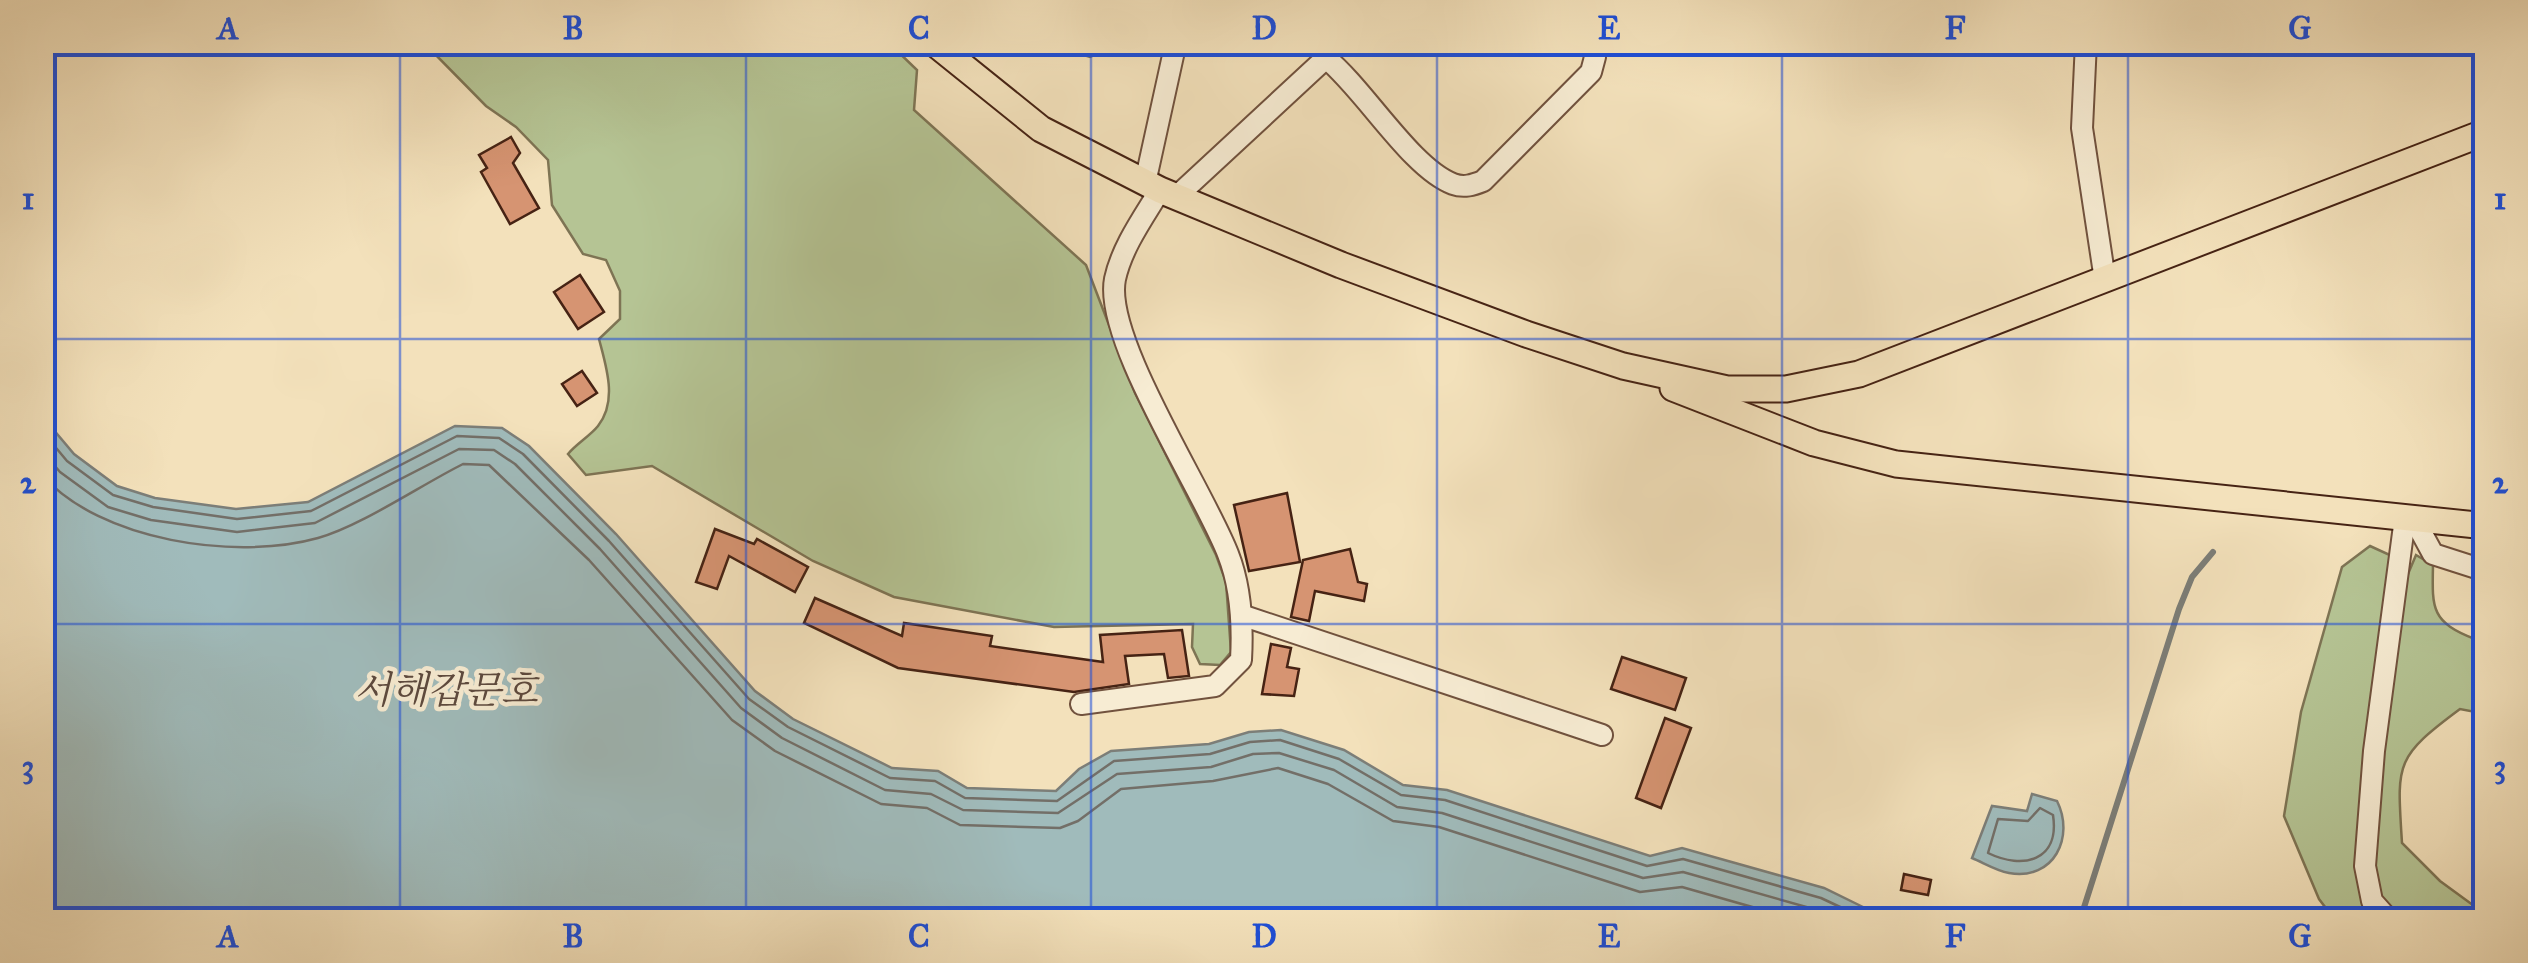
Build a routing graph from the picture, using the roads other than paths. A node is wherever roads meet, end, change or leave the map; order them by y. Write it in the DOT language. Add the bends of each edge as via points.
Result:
graph roads {
  1 [pos="933,42"];
  2 [pos="1176,42"];
  3 [pos="1590,42"];
  4 [pos="2086,42"];
  5 [pos="1320,50"];
  6 [pos="2486,132"];
  7 [pos="1160,190"];
  8 [pos="2105,280"];
  9 [pos="1622,366"];
  10 [pos="2410,518"];
  11 [pos="2486,526"];
  12 [pos="2486,571"];
  13 [pos="1241,615"];
  14 [pos="1081,704"];
  15 [pos="1602,734"];
  16 [pos="2389,920"];
  1 -- 7 [label="main road" via="1041,129"];
  2 -- 7 [label="street"];
  3 -- 5 [label="street" via="1591,72 1483,181 1470,186 1455,186 1428,169"];
  4 -- 8 [label="street" via="2082,128"];
  5 -- 7 [label="street"];
  6 -- 8 [label="main road"];
  7 -- 9 [label="main road" via="1341,265"];
  7 -- 13 [label="street" via="1122,260 1114,296 1128,346 1229,555"];
  8 -- 9 [label="main road" via="1859,374 1786,390 1727,389"];
  9 -- 10 [label="main road" via="1728,413 1896,464"];
  10 -- 11 [label="main road"];
  10 -- 12 [label="street" via="2433,554"];
  10 -- 16 [label="street" via="2374,750 2365,866 2372,901"];
  13 -- 14 [label="street" via="1241,660 1215,686"];
  13 -- 15 [label="street"];
}
